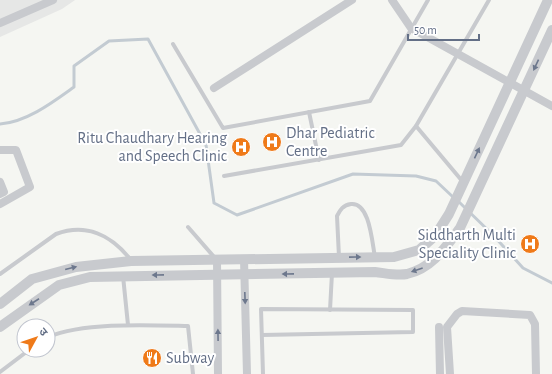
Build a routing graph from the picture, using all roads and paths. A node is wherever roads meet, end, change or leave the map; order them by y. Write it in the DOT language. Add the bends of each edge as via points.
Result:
graph roads {
  1 [pos="53,0"];
  2 [pos="352,0"];
  3 [pos="392,0"];
  4 [pos="428,0"];
  5 [pos="489,0"];
  6 [pos="548,0"];
  7 [pos="0,23"];
  8 [pos="411,28"];
  9 [pos="552,30"];
  10 [pos="173,44"];
  11 [pos="458,54"];
  12 [pos="509,83"];
  13 [pos="214,88"];
  14 [pos="524,91"];
  15 [pos="552,106"];
  16 [pos="309,112"];
  17 [pos="416,126"];
  18 [pos="0,150"];
  19 [pos="319,160"];
  20 [pos="224,176"];
  21 [pos="0,182"];
  22 [pos="462,186"];
  23 [pos="0,194"];
  24 [pos="0,204"];
  25 [pos="188,227"];
  26 [pos="375,257"];
  27 [pos="339,258"];
  28 [pos="244,259"];
  29 [pos="216,260"];
  30 [pos="131,261"];
  31 [pos="332,273"];
  32 [pos="0,274"];
  33 [pos="244,274"];
  34 [pos="217,275"];
  35 [pos="123,276"];
  36 [pos="0,304"];
  37 [pos="330,310"];
  38 [pos="128,325"];
  39 [pos="0,327"];
  40 [pos="439,327"];
  41 [pos="56,334"];
  42 [pos="262,335"];
  43 [pos="19,358"];
  44 [pos="0,372"];
  45 [pos="193,374"];
  46 [pos="218,374"];
  47 [pos="247,374"];
  48 [pos="263,374"];
  49 [pos="440,374"];
  50 [pos="450,374"];
  51 [pos="536,374"];
  1 -- 7 [label="street"];
  2 -- 13 [label="street"];
  3 -- 8 [label="street"];
  4 -- 8 [label="lane"];
  5 -- 11 [label="lane"];
  6 -- 12 [label="street"];
  8 -- 11 [label="street"];
  8 -- 16 [label="lane" via="370,101"];
  9 -- 14 [label="street, one-way"];
  10 -- 16 [label="lane" via="223,128"];
  11 -- 12 [label="street"];
  11 -- 17 [label="lane"];
  12 -- 14 [label="street"];
  22 -- 12 [label="street, one-way"];
  14 -- 15 [label="street"];
  14 -- 31 [label="street, one-way" via="462,223 441,254 423,268 406,274"];
  16 -- 19 [label="lane"];
  17 -- 19 [label="lane" via="401,146"];
  17 -- 22 [label="lane"];
  18 -- 24 [label="street" via="16,150 30,187"];
  19 -- 20 [label="lane"];
  21 -- 23 [label="street" via="4,192"];
  22 -- 26 [label="street" via="435,236 419,250"];
  25 -- 29 [label="lane"];
  27 -- 26 [label="street, one-way"];
  26 -- 27 [label="lane" via="366,214 360,206 352,204 340,210 338,216"];
  27 -- 28 [label="street"];
  28 -- 29 [label="street"];
  28 -- 33 [label="street"];
  29 -- 30 [label="street"];
  29 -- 34 [label="street"];
  30 -- 32 [label="lane" via="109,238 94,232 65,231 56,234"];
  36 -- 30 [label="street, one-way" via="32,279 76,267"];
  31 -- 33 [label="street, one-way"];
  31 -- 37 [label="lane"];
  33 -- 34 [label="street"];
  33 -- 47 [label="street, one-way"];
  34 -- 35 [label="street, one-way"];
  46 -- 34 [label="street, one-way"];
  35 -- 38 [label="lane"];
  35 -- 39 [label="street, one-way" via="90,277 59,285"];
  37 -- 42 [label="lane" via="262,310"];
  37 -- 42 [label="lane" via="413,310 413,332"];
  38 -- 41 [label="lane"];
  38 -- 45 [label="lane" via="188,326"];
  40 -- 49 [label="street"];
  42 -- 48 [label="lane"];
  43 -- 44 [label="lane"];
  50 -- 51 [label="street" via="447,327 452,318 462,311 530,315 535,324"];
}
